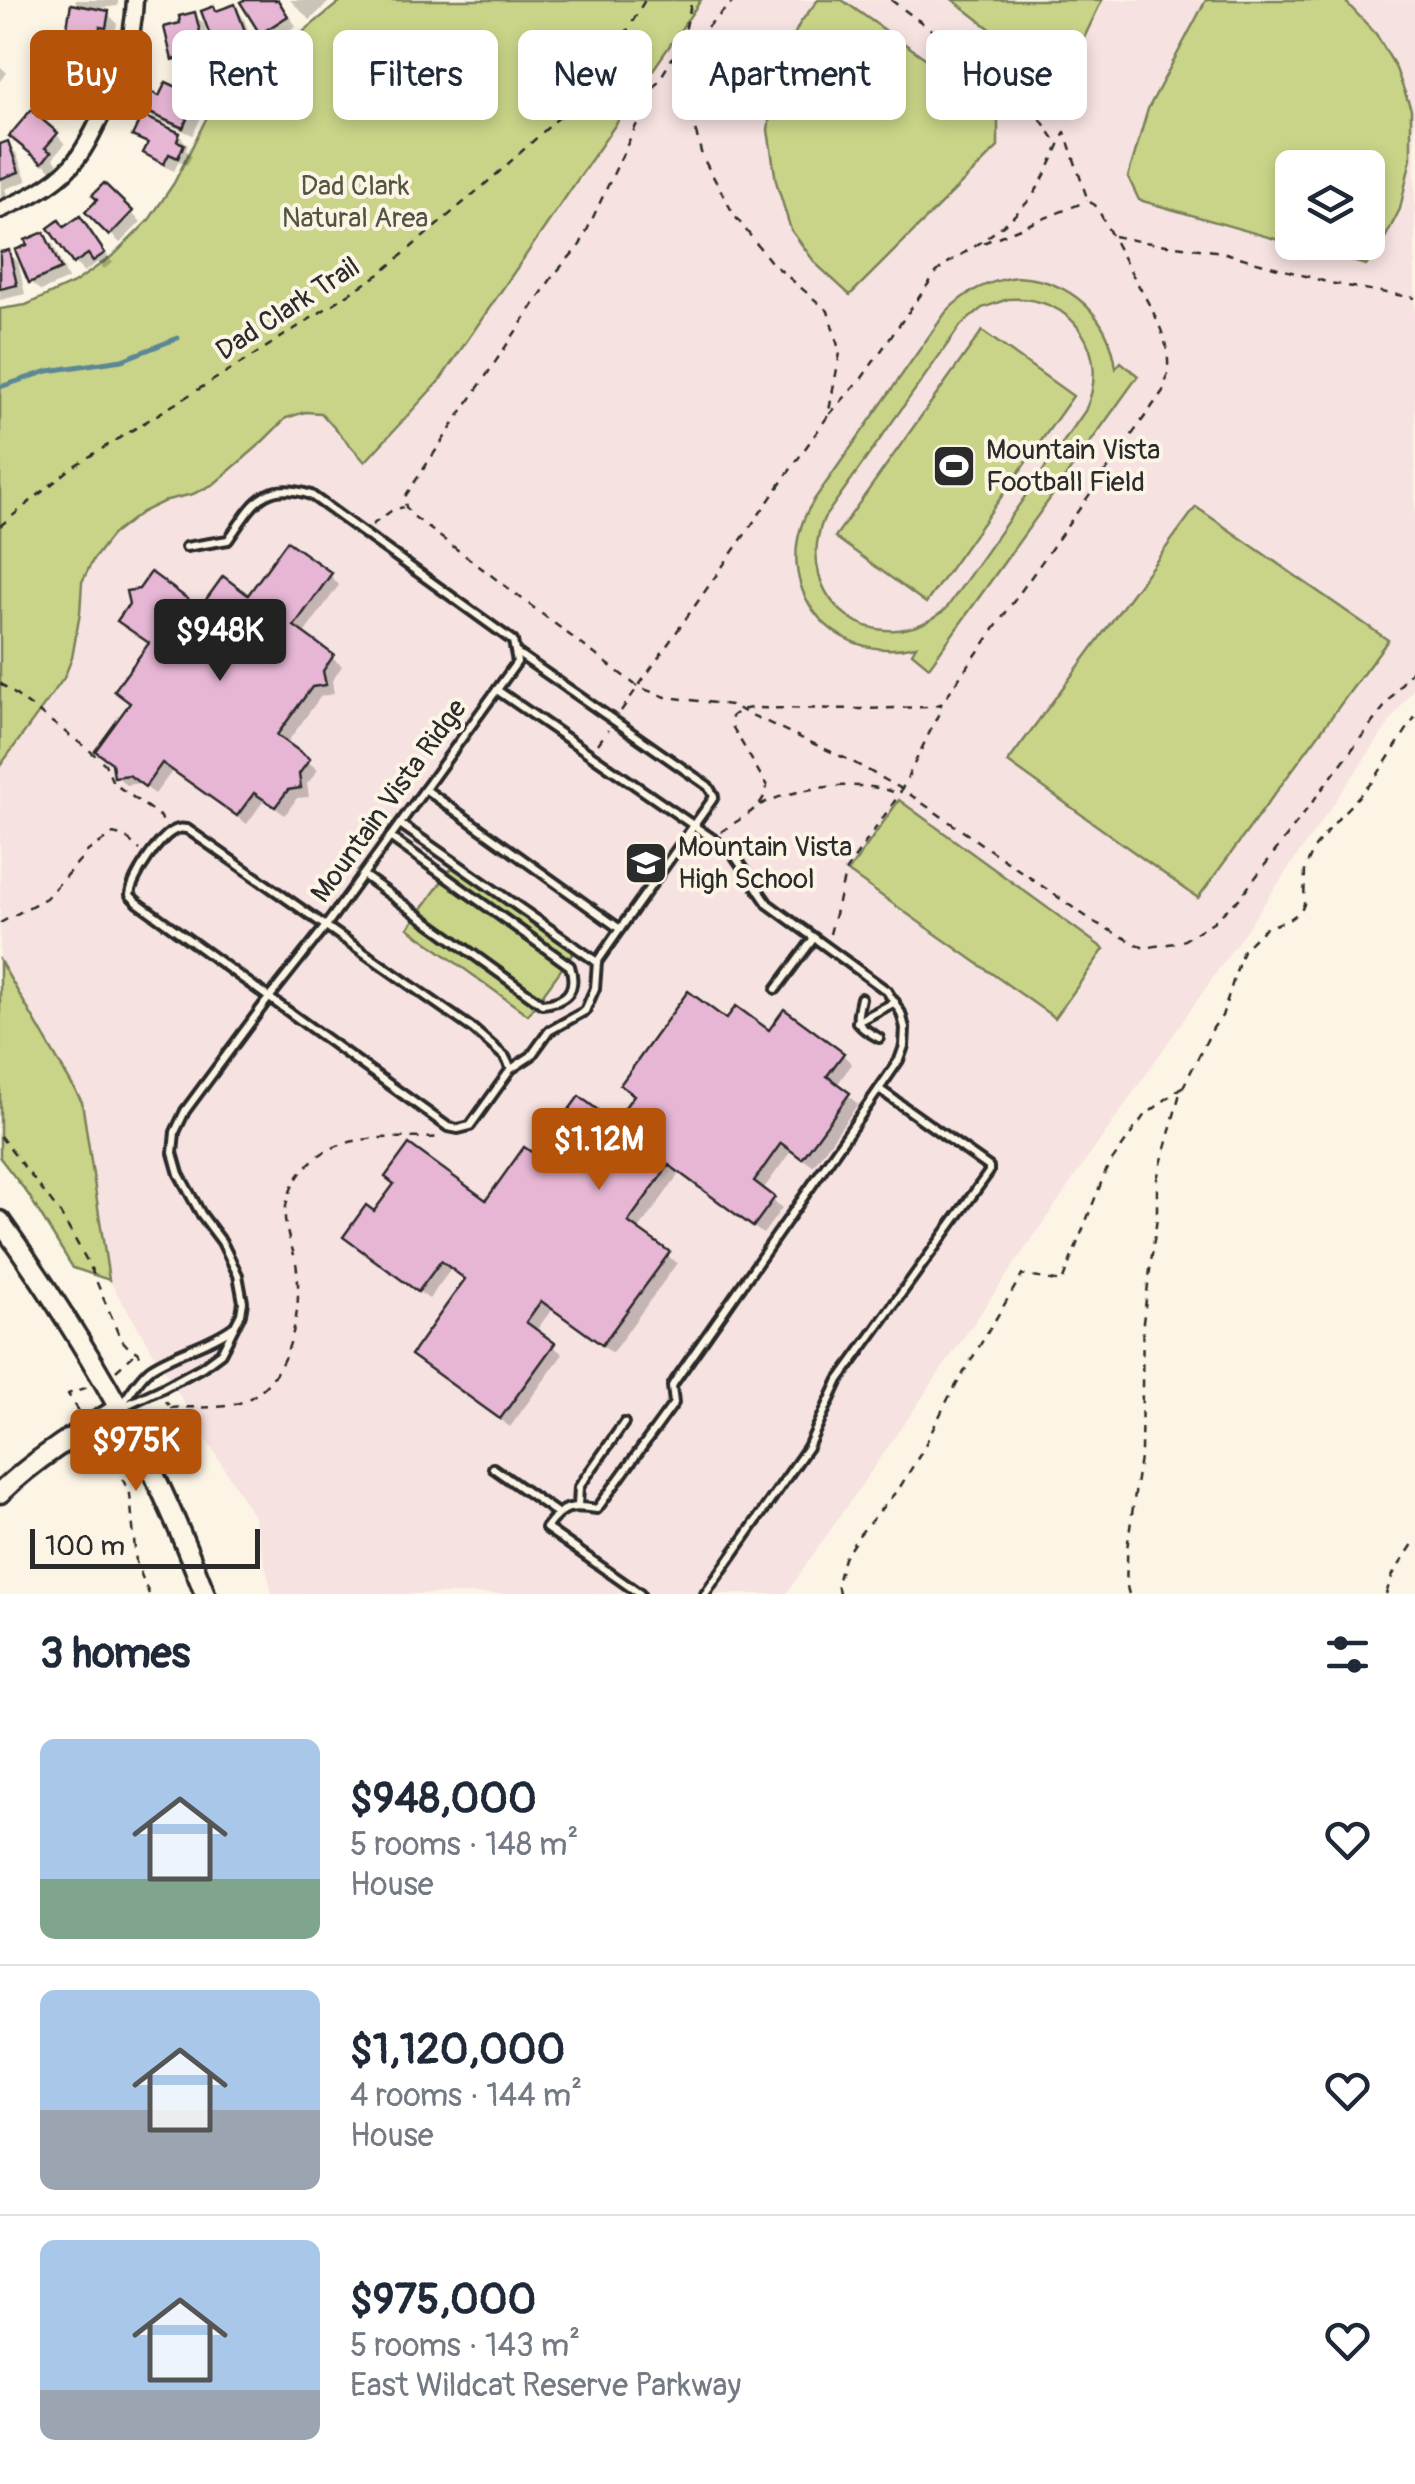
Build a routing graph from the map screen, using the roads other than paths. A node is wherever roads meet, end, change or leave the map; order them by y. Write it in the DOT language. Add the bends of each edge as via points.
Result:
graph roads {
  1 [pos="135,0"];
  2 [pos="0,210"];
  3 [pos="186,546"];
  4 [pos="517,653"];
  5 [pos="497,690"];
  6 [pos="425,789"];
  7 [pos="400,824"];
  8 [pos="695,825"];
  9 [pos="390,837"];
  10 [pos="363,875"];
  11 [pos="325,927"];
  12 [pos="620,930"];
  13 [pos="814,938"];
  14 [pos="597,962"];
  15 [pos="776,990"];
  16 [pos="268,998"];
  17 [pos="861,998"];
  18 [pos="895,1002"];
  19 [pos="856,1022"];
  20 [pos="879,1038"];
  21 [pos="512,1069"];
  22 [pos="880,1089"];
  23 [pos="0,1221"];
  24 [pos="234,1326"];
  25 [pos="119,1408"];
  26 [pos="624,1423"];
  27 [pos="492,1468"];
  28 [pos="0,1494"];
  29 [pos="578,1506"];
  30 [pos="556,1513"];
  31 [pos="205,1594"];
  32 [pos="640,1594"];
  33 [pos="705,1594"];
  1 -- 2 [label="street" via="122,72 82,151 50,184"];
  3 -- 4 [label="lane" via="228,540 265,494 287,489 311,495 513,641"];
  4 -- 5 [label="lane, Mountain Vista Ridge"];
  4 -- 8 [label="lane" via="712,791"];
  5 -- 6 [label="lane, Mountain Vista Ridge"];
  5 -- 8 [label="lane"];
  6 -- 7 [label="lane, Mountain Vista Ridge"];
  6 -- 12 [label="lane"];
  7 -- 9 [label="lane, Mountain Vista Ridge"];
  7 -- 14 [label="lane"];
  8 -- 12 [label="lane"];
  8 -- 13 [label="lane" via="732,852 768,904"];
  9 -- 10 [label="lane, Mountain Vista Ridge"];
  9 -- 10 [label="lane" via="570,966 570,992 542,1004"];
  10 -- 11 [label="lane, Mountain Vista Ridge"];
  11 -- 16 [label="lane, Mountain Vista Ridge"];
  11 -- 16 [label="lane" via="186,829 165,836 130,884 130,895"];
  11 -- 21 [label="lane" via="473,1029"];
  12 -- 14 [label="lane"];
  13 -- 15 [label="lane"];
  13 -- 18 [label="lane"];
  14 -- 21 [label="lane" via="585,1012 549,1031"];
  16 -- 21 [label="lane" via="448,1127 470,1126"];
  16 -- 24 [label="lane, Mountain Vista Ridge" via="174,1132 178,1174 238,1275 243,1302"];
  17 -- 19 [label="lane"];
  18 -- 19 [label="lane"];
  18 -- 22 [label="lane" via="904,1046"];
  19 -- 20 [label="lane"];
  22 -- 29 [label="lane" via="675,1381 674,1403 597,1508"];
  22 -- 33 [label="lane" via="989,1172 839,1380 808,1447"];
  23 -- 25 [label="main road"];
  24 -- 25 [label="lane" via="148,1370"];
  24 -- 25 [label="lane" via="221,1353 202,1368"];
  25 -- 28 [label="main road" via="25,1469"];
  25 -- 31 [label="main road"];
  26 -- 29 [label="lane" via="579,1487"];
  27 -- 30 [label="lane"];
  29 -- 30 [label="lane"];
  30 -- 32 [label="lane" via="546,1528"];
}
